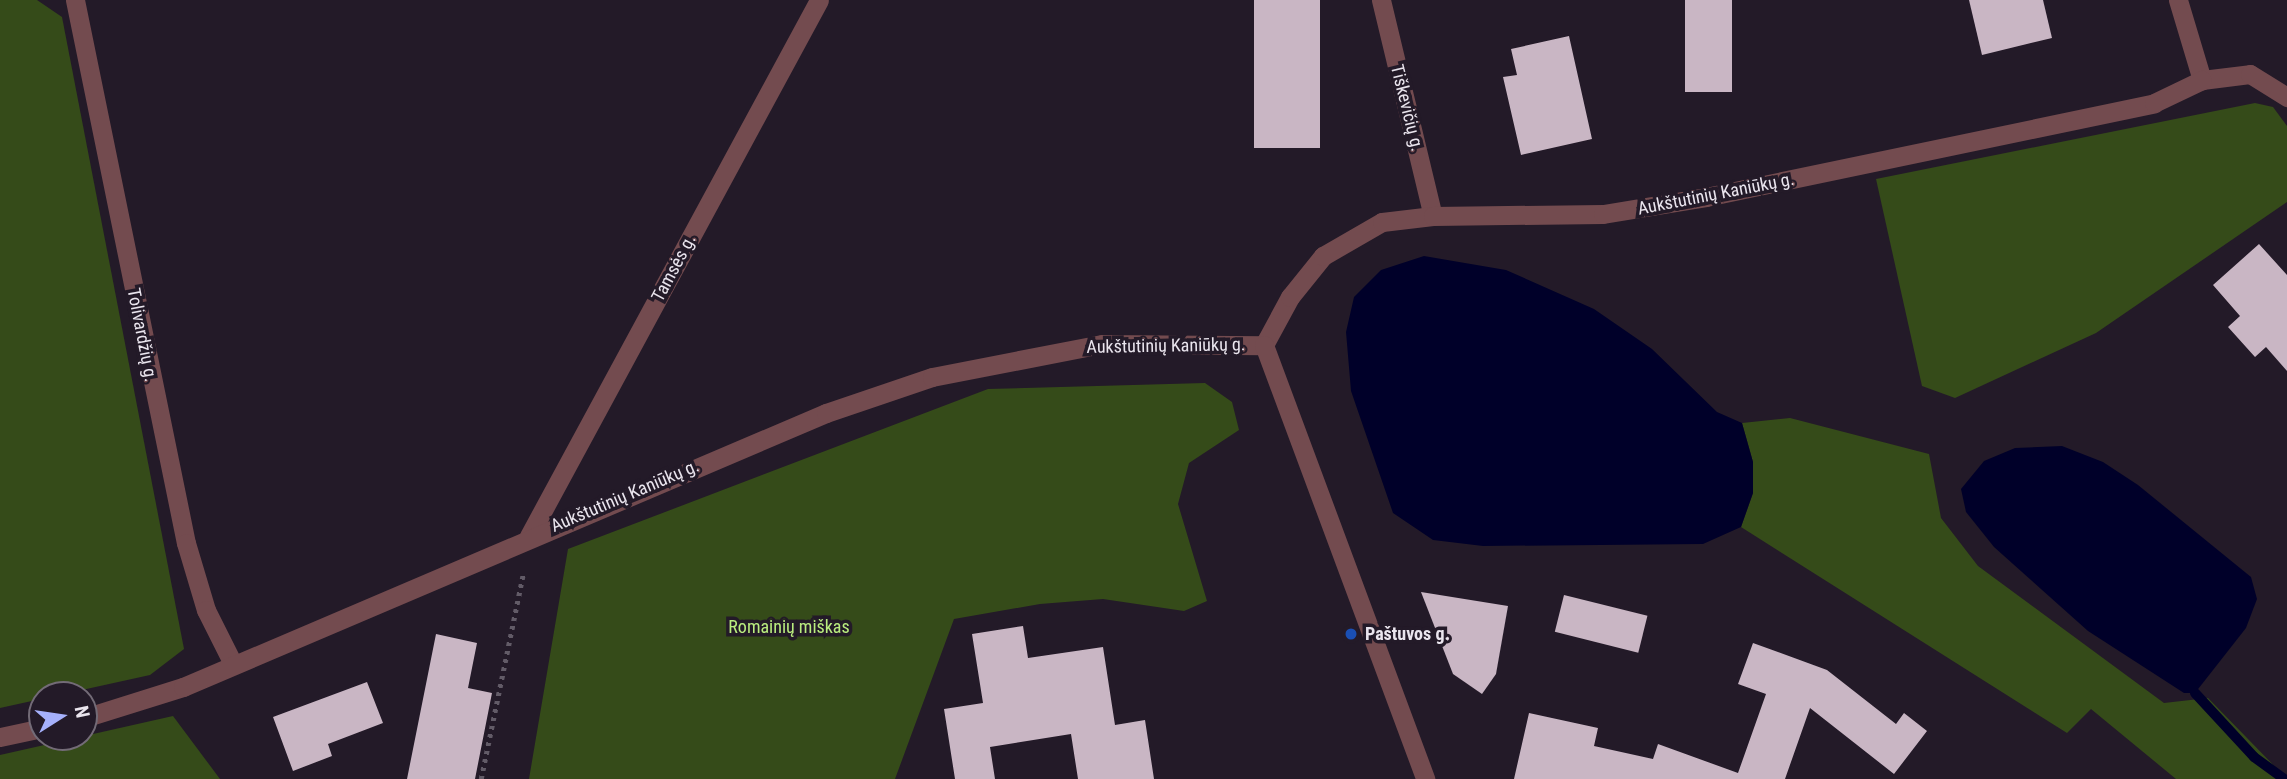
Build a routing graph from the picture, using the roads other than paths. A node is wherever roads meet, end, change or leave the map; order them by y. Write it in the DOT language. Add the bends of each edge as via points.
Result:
graph roads {
  1 [pos="75,0"];
  2 [pos="819,0"];
  3 [pos="1381,0"];
  4 [pos="2178,0"];
  5 [pos="2202,80"];
  6 [pos="2287,97"];
  7 [pos="1433,216"];
  8 [pos="1264,345"];
  9 [pos="529,536"];
  10 [pos="232,662"];
  11 [pos="98,714"];
  12 [pos="28,731"];
  13 [pos="0,737"];
  14 [pos="1425,779"];
  1 -- 10 [label="street, Tolivardžių g." via="186,543 206,610"];
  2 -- 9 [label="street, Tamsės g."];
  3 -- 7 [label="street, Tiškevičių g."];
  4 -- 5 [label="street"];
  5 -- 6 [label="street, Aukštutinių Kaniūkų g." via="2250,74"];
  5 -- 7 [label="street, Aukštutinių Kaniūkų g." via="2154,103 1706,197 1603,214"];
  7 -- 8 [label="street, Aukštutinių Kaniūkų g." via="1382,222 1323,256 1290,297"];
  8 -- 9 [label="street, Aukštutinių Kaniūkų g." via="1101,344 932,377 826,412"];
  8 -- 14 [label="street"];
  9 -- 10 [label="street, Aukštutinių Kaniūkų g."];
  10 -- 11 [label="street, Aukštutinių Kaniūkų g." via="183,687"];
  12 -- 13 [label="street"];
}
